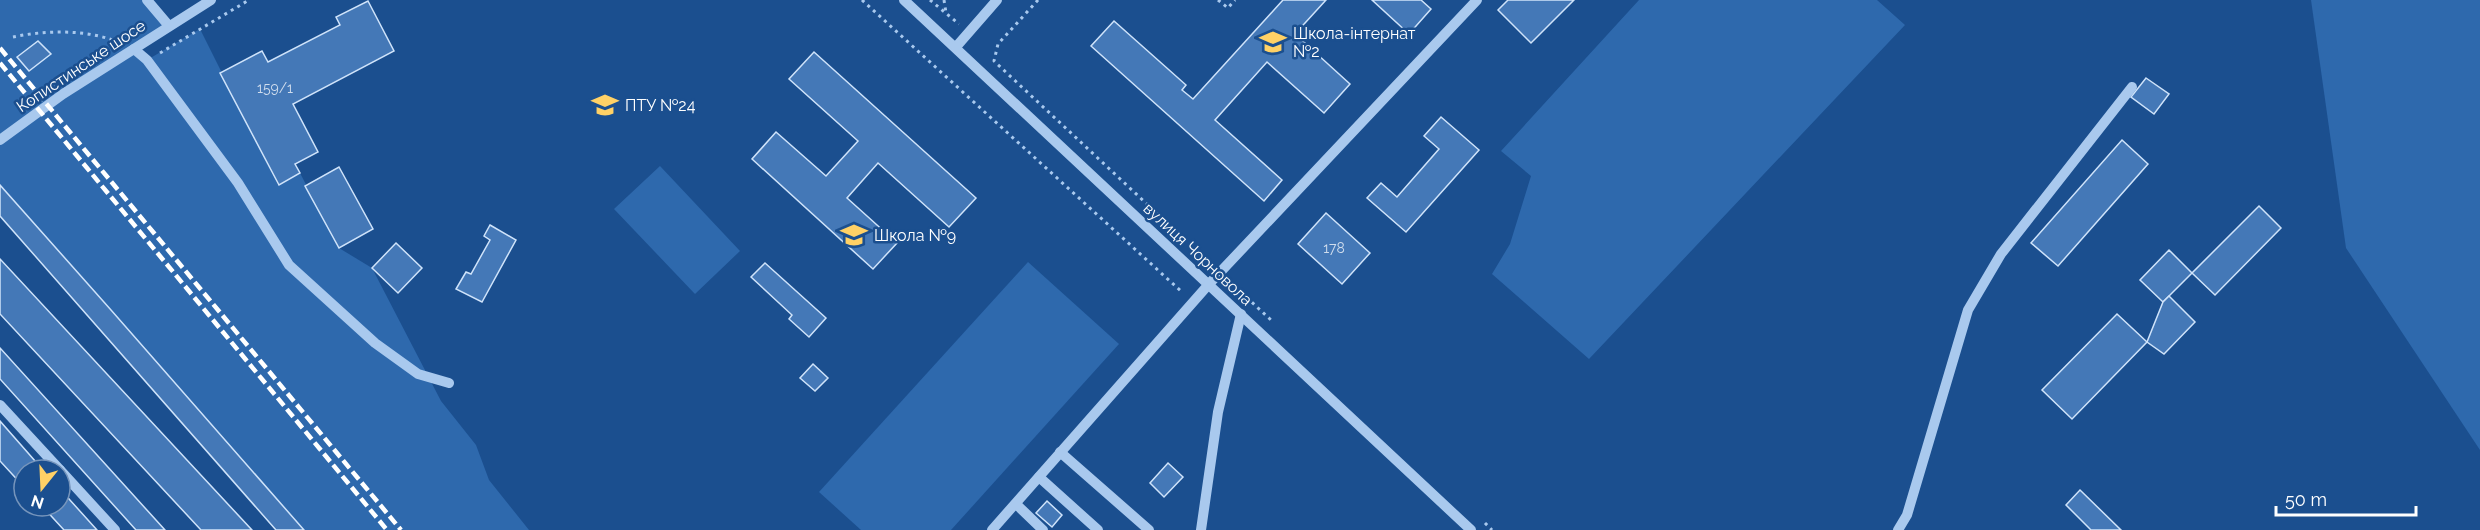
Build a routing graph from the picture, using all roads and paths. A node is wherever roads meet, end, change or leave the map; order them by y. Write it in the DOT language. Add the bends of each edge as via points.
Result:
graph roads {
  1 [pos="147,0"];
  2 [pos="211,0"];
  3 [pos="249,0"];
  4 [pos="862,0"];
  5 [pos="904,0"];
  6 [pos="930,0"];
  7 [pos="944,0"];
  8 [pos="998,0"];
  9 [pos="1218,0"];
  10 [pos="1235,0"];
  11 [pos="1477,0"];
  12 [pos="946,14"];
  13 [pos="963,21"];
  14 [pos="169,26"];
  15 [pos="13,37"];
  16 [pos="956,47"];
  17 [pos="134,49"];
  18 [pos="147,60"];
  19 [pos="2132,87"];
  20 [pos="0,140"];
  21 [pos="1209,284"];
  22 [pos="1194,302"];
  23 [pos="1241,314"];
  24 [pos="449,383"];
  25 [pos="0,405"];
  26 [pos="1060,452"];
  27 [pos="49,458"];
  28 [pos="1039,477"];
  29 [pos="72,483"];
  30 [pos="1016,504"];
  31 [pos="115,530"];
  32 [pos="992,530"];
  33 [pos="1043,530"];
  34 [pos="1098,530"];
  35 [pos="1149,530"];
  36 [pos="1201,530"];
  37 [pos="1471,530"];
  38 [pos="1898,530"];
  1 -- 14 [label="street"];
  2 -- 14 [label="street, Копистинське шосе"];
  3 -- 18 [label="path"];
  4 -- 22 [label="path"];
  5 -- 16 [label="street, вулиця Чорновола"];
  6 -- 12 [label="path"];
  7 -- 12 [label="path"];
  8 -- 16 [label="street"];
  9 -- 10 [label="path" via="1228,8"];
  11 -- 21 [label="street"];
  12 -- 13 [label="path" via="958,25"];
  14 -- 17 [label="street, Копистинське шосе"];
  15 -- 17 [label="path" via="31,33 101,34"];
  16 -- 21 [label="street, вулиця Чорновола"];
  17 -- 18 [label="street"];
  17 -- 20 [label="street, Копистинське шосе"];
  18 -- 24 [label="street" via="238,183 289,265 375,344 418,374"];
  19 -- 38 [label="street" via="2001,254 1968,310 1906,515"];
  21 -- 22 [label="street"];
  21 -- 23 [label="street, вулиця Чорновола"];
  22 -- 26 [label="street"];
  23 -- 36 [label="street" via="1218,412"];
  23 -- 37 [label="street, вулиця Чорновола"];
  25 -- 27 [label="street"];
  26 -- 28 [label="street"];
  26 -- 35 [label="street"];
  28 -- 30 [label="street"];
  28 -- 34 [label="street"];
  29 -- 31 [label="street"];
  30 -- 32 [label="street"];
  30 -- 33 [label="street"];
}
